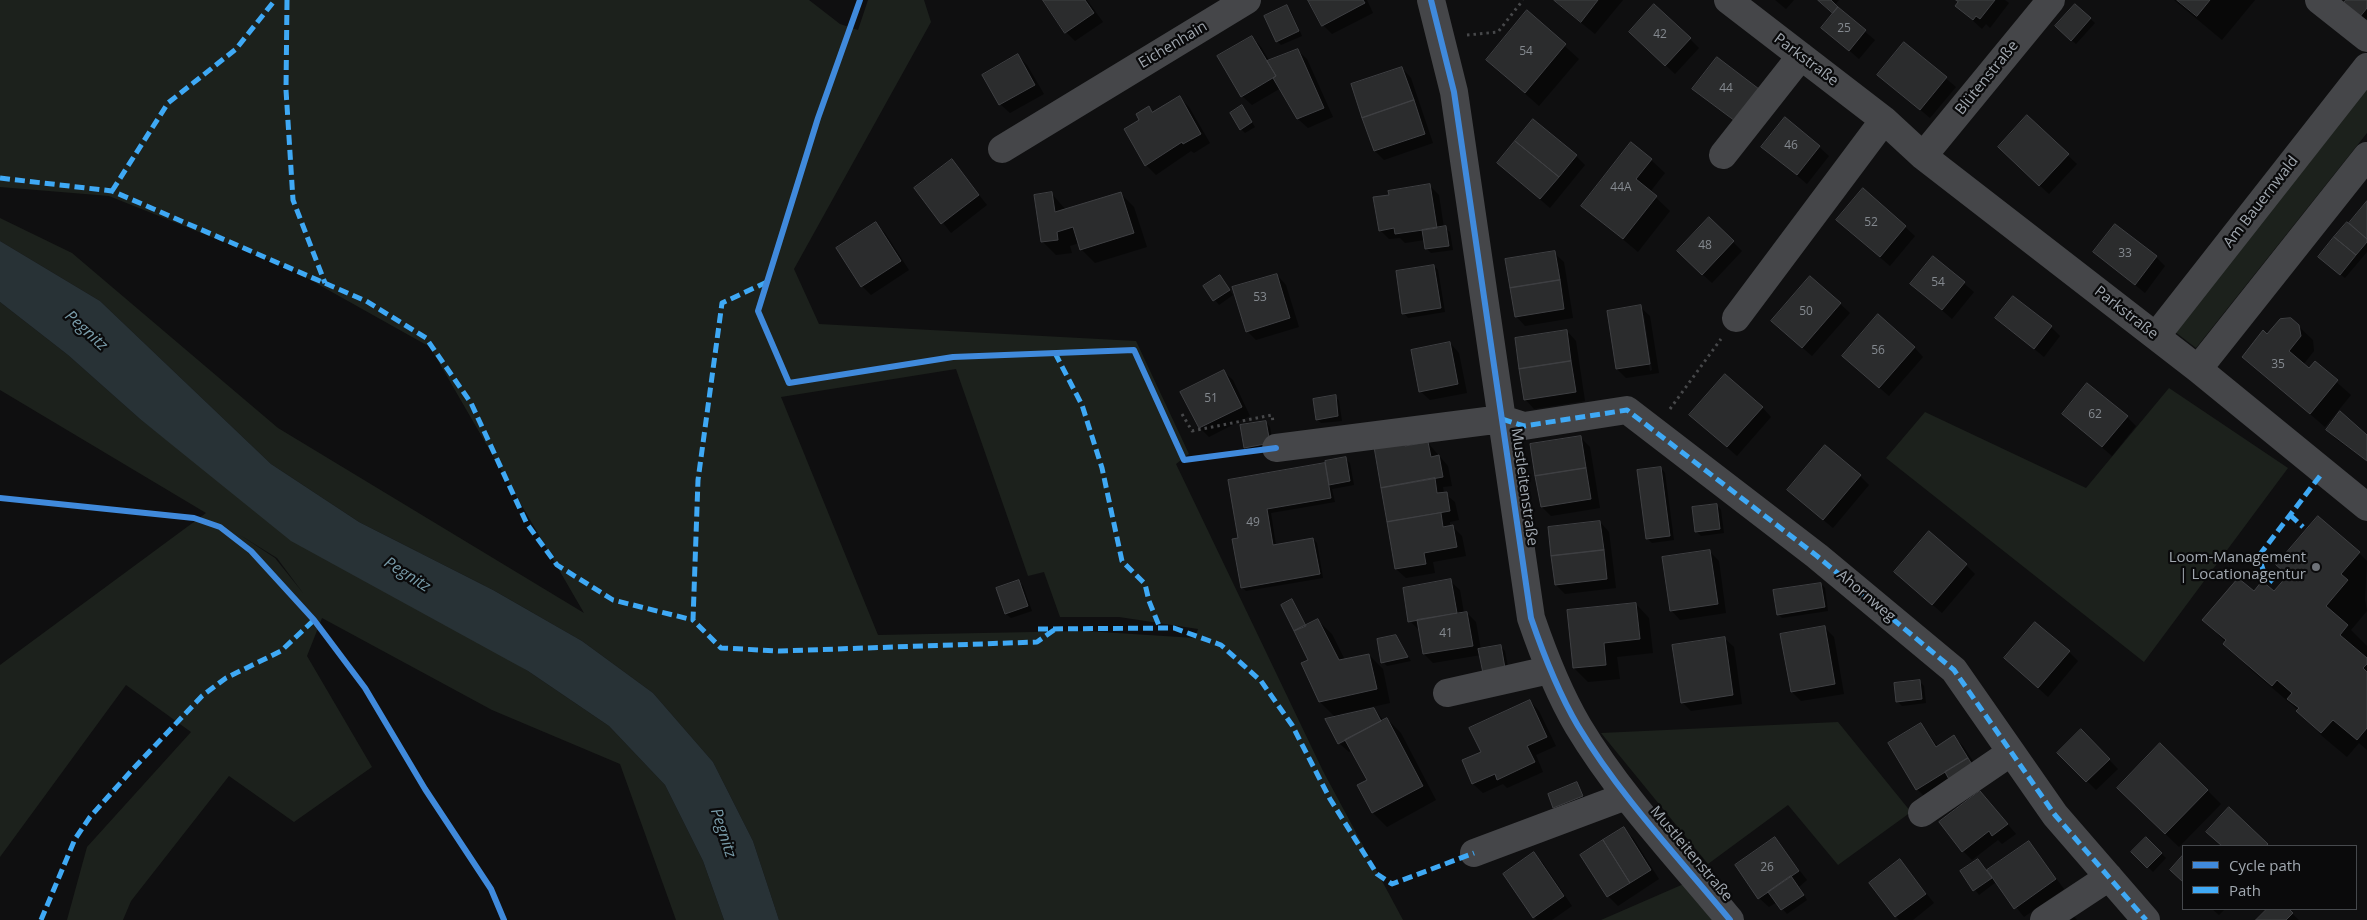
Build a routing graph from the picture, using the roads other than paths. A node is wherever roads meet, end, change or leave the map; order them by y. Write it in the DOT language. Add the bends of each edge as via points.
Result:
graph roads {
  1 [pos="1247,0"];
  2 [pos="1431,0"];
  3 [pos="1728,0"];
  4 [pos="2051,0"];
  5 [pos="2318,0"];
  6 [pos="2367,38"];
  7 [pos="1801,56"];
  8 [pos="2367,67"];
  9 [pos="1884,120"];
  10 [pos="1002,150"];
  11 [pos="1723,154"];
  12 [pos="1923,156"];
  13 [pos="2367,156"];
  14 [pos="1736,318"];
  15 [pos="2156,336"];
  16 [pos="2198,369"];
  17 [pos="1502,419"];
  18 [pos="1276,448"];
  19 [pos="2367,507"];
  20 [pos="1549,670"];
  21 [pos="1448,693"];
  22 [pos="2010,753"];
  23 [pos="1626,796"];
  24 [pos="1922,812"];
  25 [pos="1474,853"];
  26 [pos="2109,877"];
  27 [pos="1730,920"];
  28 [pos="2044,920"];
  29 [pos="2146,920"];
  1 -- 10 [label="street, Eichenhain"];
  2 -- 17 [label="street, Mustleitenstraße" via="1454,92"];
  3 -- 7 [label="street, Parkstraße"];
  4 -- 12 [label="street, Blütenstraße"];
  5 -- 6 [label="street"];
  7 -- 9 [label="street, Parkstraße"];
  7 -- 11 [label="street"];
  8 -- 15 [label="street, Am Bauernwald"];
  9 -- 12 [label="street, Parkstraße"];
  9 -- 14 [label="street"];
  12 -- 15 [label="street, Parkstraße"];
  13 -- 16 [label="street"];
  15 -- 16 [label="street, Parkstraße"];
  16 -- 19 [label="street, Parkstraße"];
  17 -- 18 [label="street"];
  17 -- 20 [label="street, Mustleitenstraße" via="1531,618"];
  17 -- 22 [label="street, Ahornweg" via="1524,426 1627,410 1817,556 1954,670"];
  20 -- 21 [label="street"];
  20 -- 23 [label="street, Mustleitenstraße" via="1578,726"];
  22 -- 24 [label="street"];
  22 -- 26 [label="street, Ahornweg" via="2055,815"];
  23 -- 25 [label="street"];
  23 -- 27 [label="street, Mustleitenstraße"];
  26 -- 28 [label="street"];
  26 -- 29 [label="street, Ahornweg"];
}
